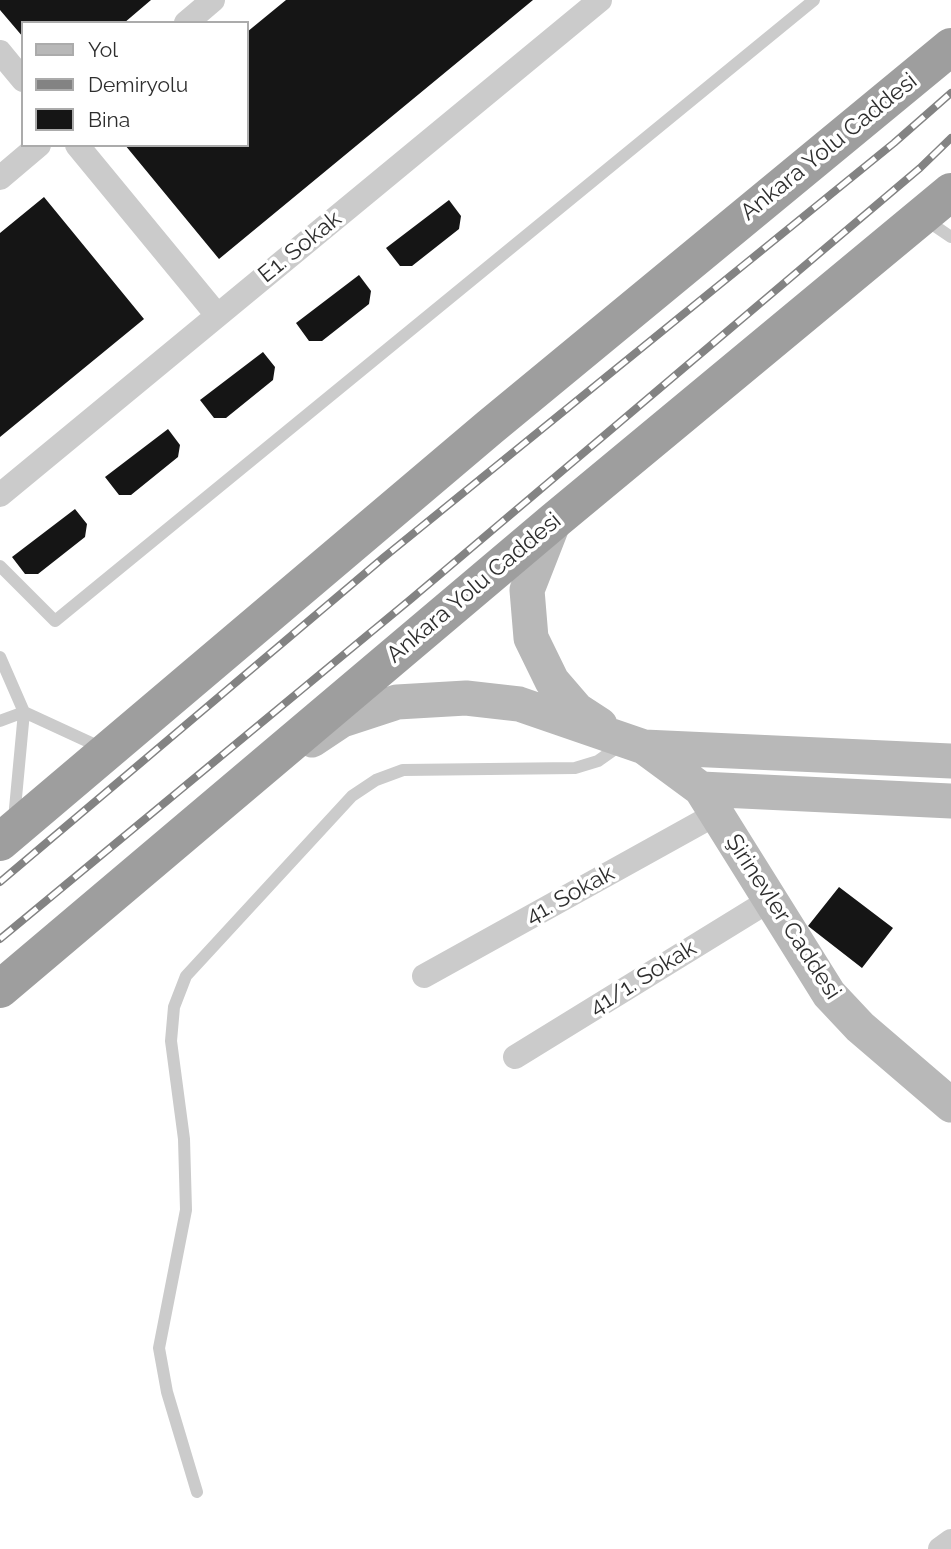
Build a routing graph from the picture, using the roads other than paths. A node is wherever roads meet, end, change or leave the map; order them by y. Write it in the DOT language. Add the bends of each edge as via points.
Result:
graph roads {
  1 [pos="213,0"];
  2 [pos="600,0"];
  3 [pos="814,0"];
  4 [pos="188,21"];
  5 [pos="951,47"];
  6 [pos="0,52"];
  7 [pos="21,78"];
  8 [pos="37,147"];
  9 [pos="79,147"];
  10 [pos="0,178"];
  11 [pos="951,192"];
  12 [pos="937,227"];
  13 [pos="217,315"];
  14 [pos="0,495"];
  15 [pos="554,521"];
  16 [pos="0,566"];
  17 [pos="0,657"];
  18 [pos="24,712"];
  19 [pos="0,721"];
  20 [pos="629,741"];
  21 [pos="109,751"];
  22 [pos="951,761"];
  23 [pos="227,796"];
  24 [pos="951,801"];
  25 [pos="709,802"];
  26 [pos="6,837"];
  27 [pos="770,900"];
  28 [pos="424,976"];
  29 [pos="0,989"];
  30 [pos="515,1057"];
  31 [pos="951,1105"];
  32 [pos="197,1492"];
  33 [pos="951,1541"];
  34 [pos="940,1549"];
  1 -- 4 [label="street"];
  2 -- 13 [label="street, E1. Sokak"];
  3 -- 16 [label="lane" via="55,621"];
  5 -- 21 [label="highway, Ankara Yolu Caddesi" via="479,436"];
  6 -- 7 [label="street"];
  8 -- 10 [label="street"];
  9 -- 13 [label="street"];
  11 -- 12 [label="highway, Ankara Yolu Caddesi"];
  12 -- 15 [label="highway, Ankara Yolu Caddesi"];
  13 -- 14 [label="street, E1. Sokak"];
  15 -- 20 [label="main road, Şirinevler Caddesi" via="527,590 531,638 552,681 578,710"];
  15 -- 23 [label="highway, Ankara Yolu Caddesi"];
  17 -- 18 [label="lane"];
  18 -- 19 [label="lane"];
  18 -- 21 [label="lane"];
  18 -- 26 [label="lane"];
  20 -- 22 [label="main road"];
  20 -- 23 [label="main road" via="519,704 466,698 397,702 342,720"];
  20 -- 25 [label="main road, Şirinevler Caddesi"];
  20 -- 32 [label="lane" via="598,761 575,768 403,770 376,780 352,796 186,976 174,1007 170,1041 184,1139 186,1210 159,1348"];
  21 -- 26 [label="highway, Ankara Yolu Caddesi"];
  23 -- 29 [label="highway, Ankara Yolu Caddesi"];
  24 -- 25 [label="main road"];
  25 -- 27 [label="main road, Şirinevler Caddesi"];
  25 -- 28 [label="street, 41. Sokak"];
  27 -- 30 [label="street, 41/1. Sokak"];
  27 -- 31 [label="main road, Şirinevler Caddesi" via="829,994 860,1027"];
  33 -- 34 [label="street"];
}
